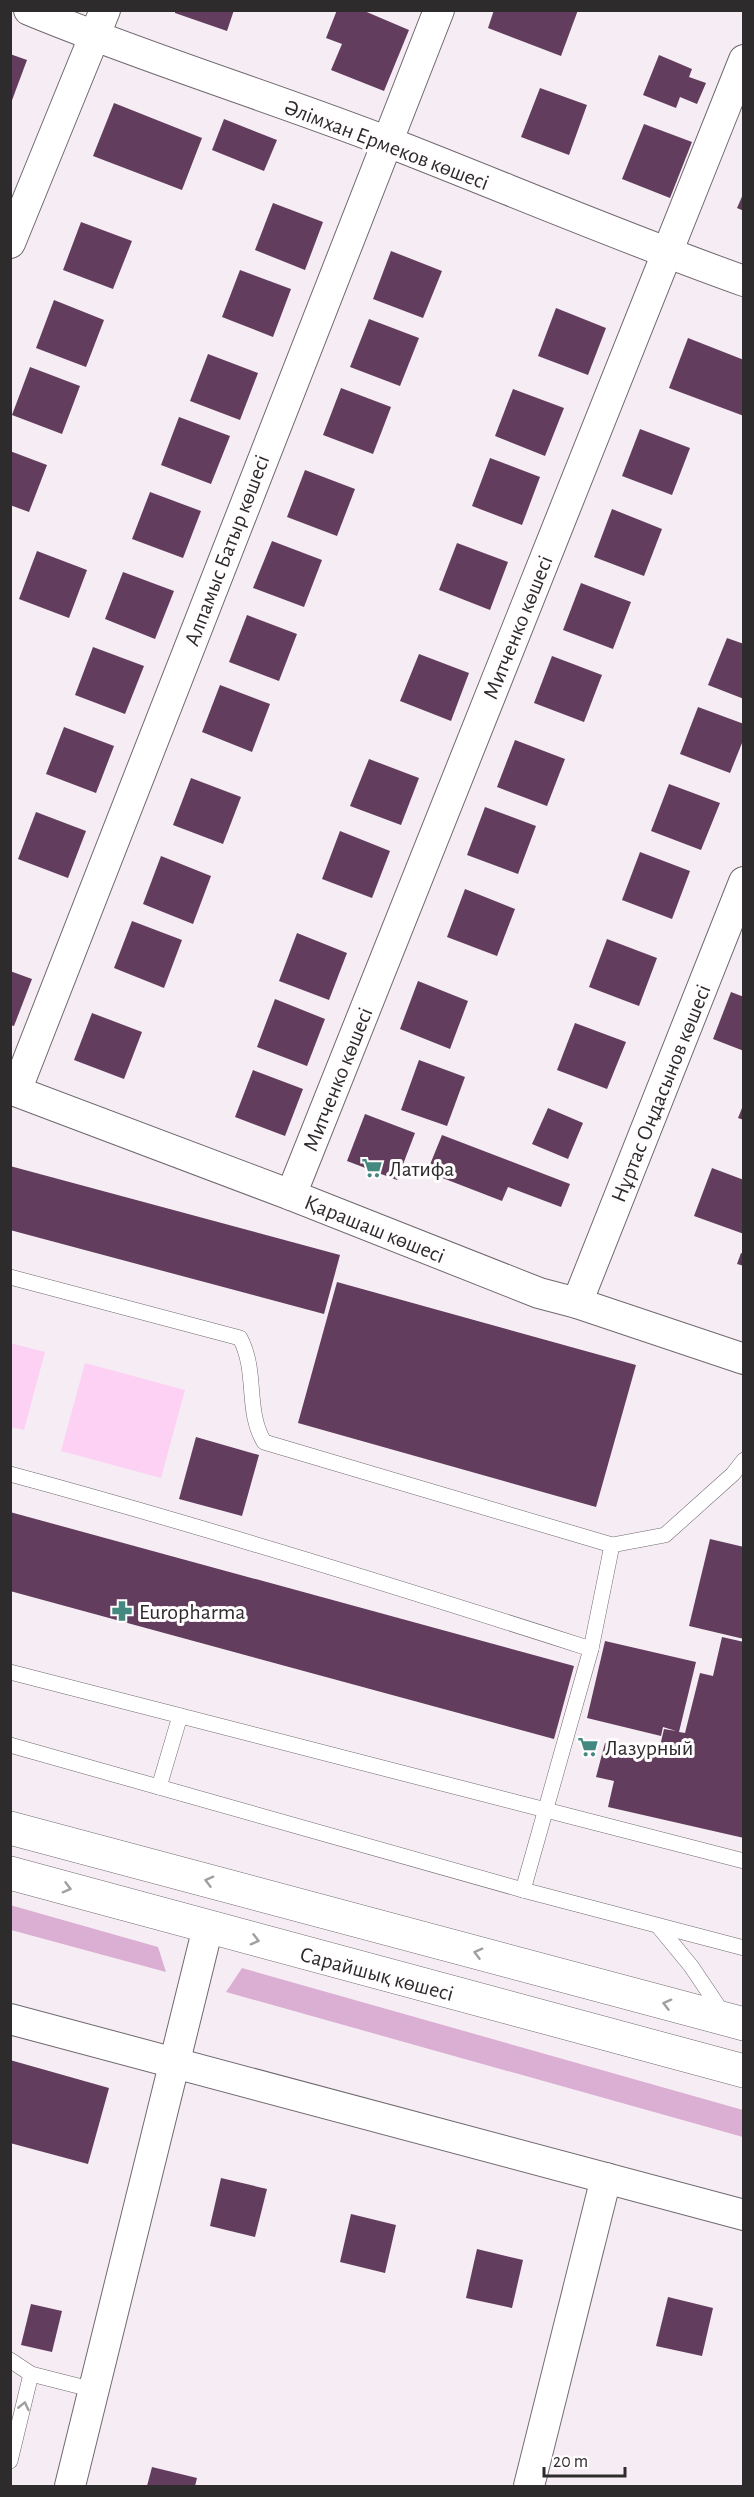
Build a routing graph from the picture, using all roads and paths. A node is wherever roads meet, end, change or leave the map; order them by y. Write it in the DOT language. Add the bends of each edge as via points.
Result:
graph roads {
  1 [pos="29,10"];
  2 [pos="439,10"];
  3 [pos="99,24"];
  4 [pos="744,60"];
  5 [pos="386,141"];
  6 [pos="10,243"];
  7 [pos="667,254"];
  8 [pos="744,281"];
  9 [pos="744,882"];
  10 [pos="13,1090"];
  11 [pos="291,1195"];
  12 [pos="10,1278"];
  13 [pos="577,1303"];
  14 [pos="744,1359"];
  15 [pos="744,1460"];
  16 [pos="10,1474"];
  17 [pos="612,1545"];
  18 [pos="591,1648"];
  19 [pos="10,1672"];
  20 [pos="180,1716"];
  21 [pos="10,1745"];
  22 [pos="159,1787"];
  23 [pos="546,1809"];
  24 [pos="10,1828"];
  25 [pos="744,1862"];
  26 [pos="10,1873"];
  27 [pos="523,1890"];
  28 [pos="658,1926"];
  29 [pos="208,1928"];
  30 [pos="744,1948"];
  31 [pos="416,1983"];
  32 [pos="10,2019"];
  33 [pos="735,2022"];
  34 [pos="744,2058"];
  35 [pos="176,2063"];
  36 [pos="744,2071"];
  37 [pos="606,2178"];
  38 [pos="744,2215"];
  39 [pos="10,2360"];
  40 [pos="31,2374"];
  41 [pos="94,2390"];
  42 [pos="10,2461"];
  43 [pos="70,2487"];
  44 [pos="529,2487"];
  1 -- 3 [label="street, Әлімхан Ермеков көшесі"];
  2 -- 5 [label="street, Алпамыс Батыр көшесі"];
  3 -- 5 [label="street, Әлімхан Ермеков көшесі"];
  3 -- 6 [label="street"];
  4 -- 7 [label="street, Митченко көшесі"];
  5 -- 7 [label="street, Әлімхан Ермеков көшесі"];
  5 -- 10 [label="street, Алпамыс Батыр көшесі"];
  7 -- 8 [label="street, Әлімхан Ермеков көшесі"];
  7 -- 11 [label="street, Митченко көшесі"];
  9 -- 13 [label="street, Нұртас Оңдасынов көшесі"];
  10 -- 11 [label="street, Қарашаш көшесі"];
  11 -- 13 [label="street, Қарашаш көшесі" via="539,1293"];
  12 -- 17 [label="lane" via="240,1338 248,1354 255,1428 264,1443"];
  13 -- 14 [label="street, Қарашаш көшесі"];
  15 -- 17 [label="lane" via="665,1535"];
  16 -- 18 [label="lane" via="317,1561"];
  17 -- 18 [label="lane"];
  18 -- 23 [label="lane"];
  19 -- 20 [label="lane"];
  20 -- 22 [label="lane"];
  20 -- 23 [label="lane"];
  21 -- 22 [label="lane"];
  22 -- 27 [label="lane"];
  23 -- 25 [label="lane"];
  23 -- 27 [label="lane"];
  33 -- 24 [label="main road, Сарайшық көшесі, one-way"];
  26 -- 29 [label="main road, Сарайшық көшесі, one-way"];
  27 -- 28 [label="lane"];
  28 -- 30 [label="lane"];
  28 -- 33 [label="lane"];
  29 -- 31 [label="main road, Сарайшық көшесі, one-way"];
  29 -- 35 [label="street"];
  31 -- 34 [label="main road" via="453,1981"];
  31 -- 36 [label="main road, Сарайшық көшесі"];
  32 -- 35 [label="street"];
  35 -- 37 [label="street"];
  35 -- 41 [label="street"];
  37 -- 38 [label="street"];
  37 -- 44 [label="street"];
  39 -- 40 [label="lane"];
  40 -- 41 [label="lane"];
  42 -- 40 [label="lane, one-way"];
  41 -- 43 [label="street"];
}
